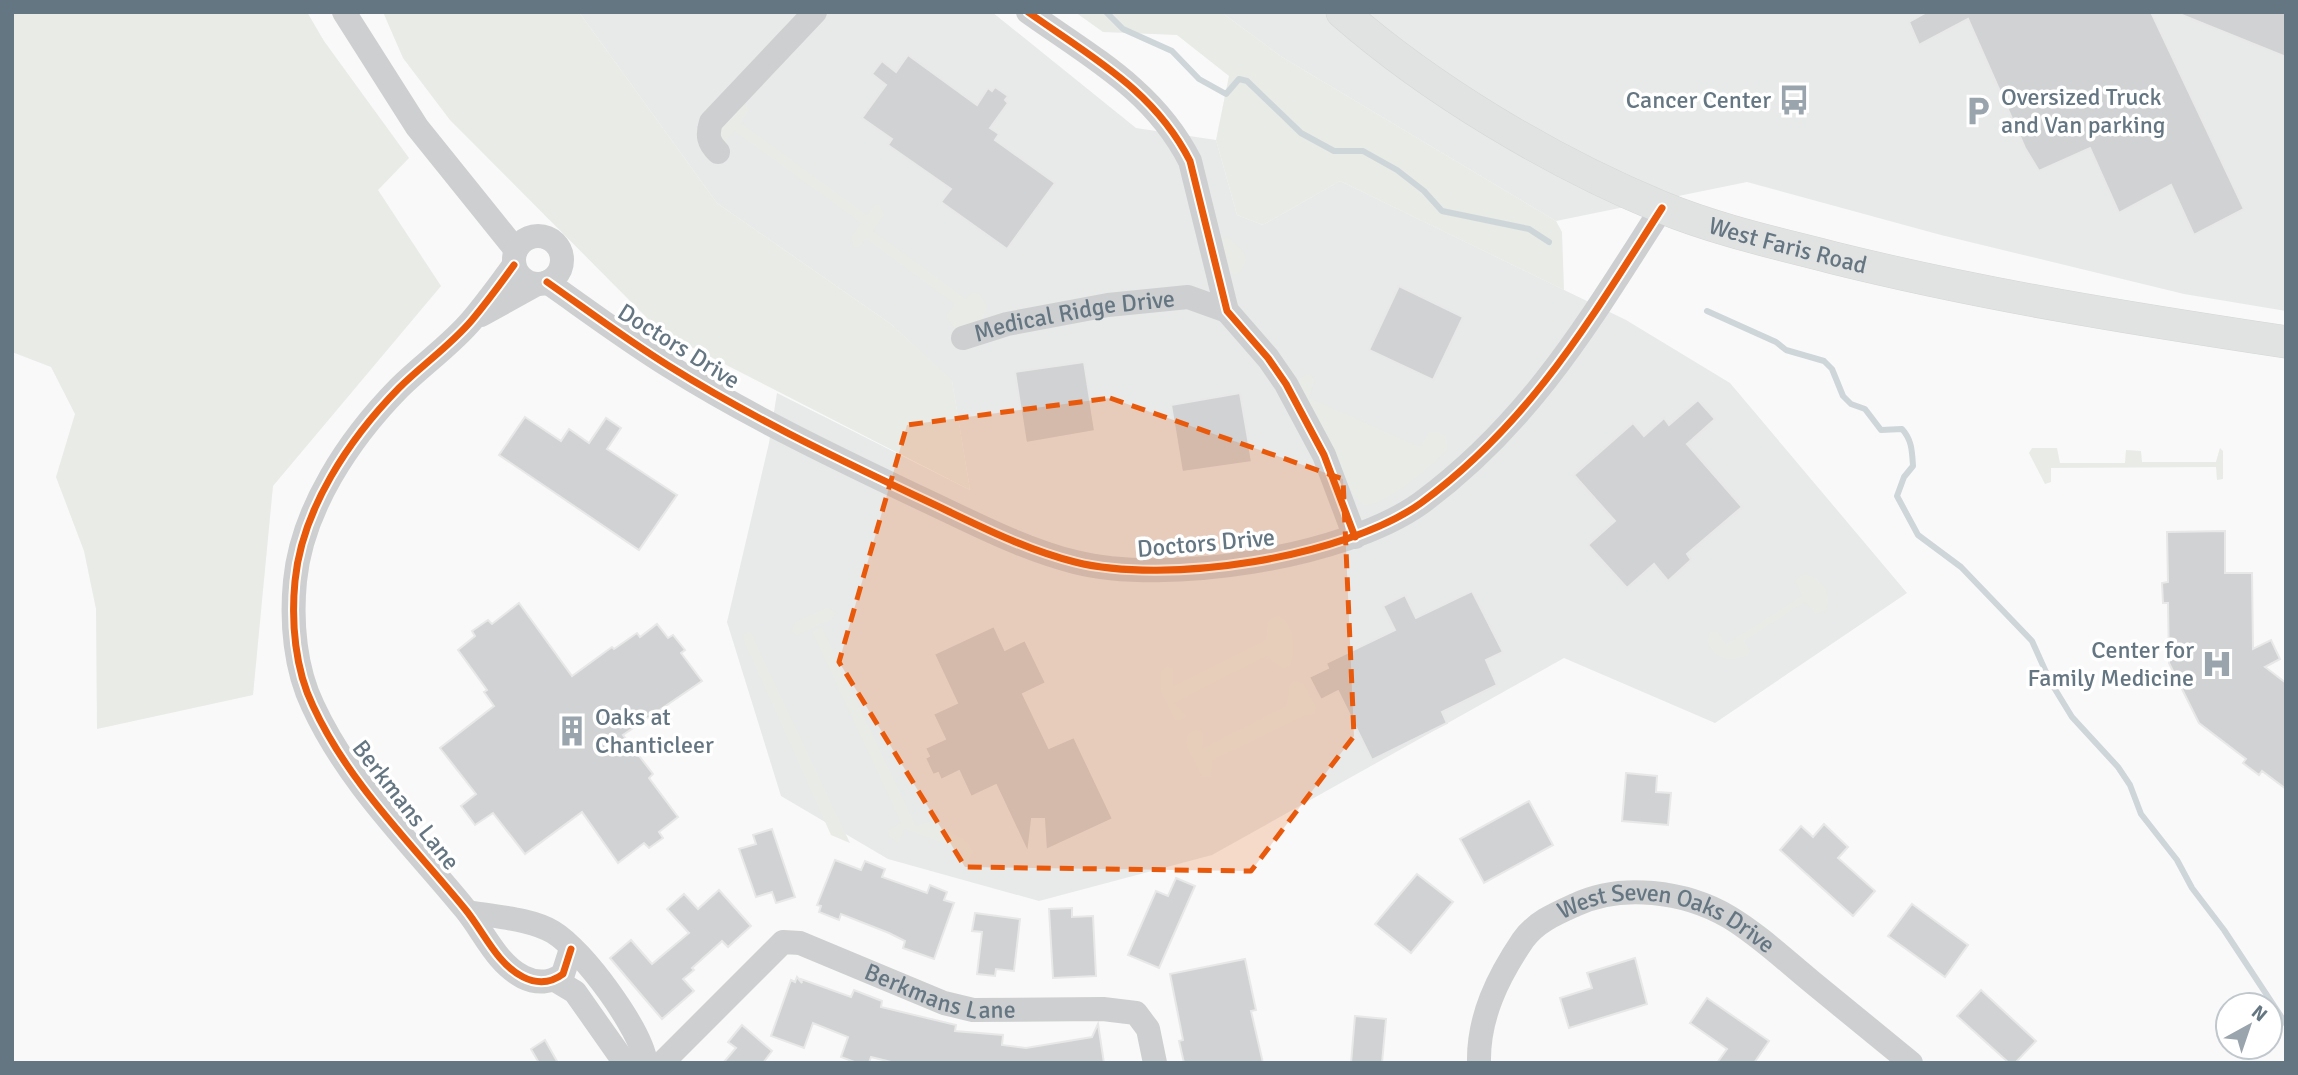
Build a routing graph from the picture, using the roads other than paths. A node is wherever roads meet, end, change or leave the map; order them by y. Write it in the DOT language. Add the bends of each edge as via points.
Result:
graph roads {
  1 [pos="344,12"];
  2 [pos="815,12"];
  3 [pos="1028,12"];
  4 [pos="1342,12"];
  5 [pos="718,152"];
  6 [pos="1662,208"];
  7 [pos="520,251"];
  8 [pos="548,279"];
  9 [pos="1227,311"];
  10 [pos="471,321"];
  11 [pos="963,338"];
  12 [pos="2286,342"];
  13 [pos="1355,537"];
  14 [pos="468,912"];
  15 [pos="571,949"];
  16 [pos="555,980"];
  17 [pos="625,1063"];
  18 [pos="646,1063"];
  19 [pos="662,1063"];
  20 [pos="1155,1063"];
  21 [pos="1479,1063"];
  22 [pos="1912,1063"];
  1 -- 7 [label="street, Doctors Drive" via="398,101"];
  2 -- 5 [label="street" via="711,122 707,132"];
  3 -- 9 [label="street" via="1151,103 1179,138 1202,205"];
  4 -- 6 [label="main road, West Faris Road" via="1454,94 1544,151"];
  6 -- 12 [label="main road, West Faris Road" via="1759,239 1972,290"];
  6 -- 13 [label="street, Doctors Drive" via="1569,353 1528,405 1476,458 1418,505"];
  7 -- 8 [label="street, Doctors Drive" via="523,278"];
  7 -- 8 [label="street, Doctors Drive" via="546,237 558,247"];
  7 -- 10 [label="street, Berkmans Lane"];
  8 -- 10 [label="street, Berkmans Lane"];
  8 -- 13 [label="street, Doctors Drive" via="626,337 733,404 993,532 1075,562 1122,569 1211,566 1290,554"];
  9 -- 11 [label="street, Medical Ridge Drive" via="1188,297 1108,305 1007,324"];
  9 -- 13 [label="street" via="1286,384 1324,455"];
  10 -- 14 [label="street, Berkmans Lane" via="398,389 352,443 311,519 295,580 296,653 312,704 348,769"];
  14 -- 15 [label="street" via="532,924 553,932"];
  14 -- 16 [label="street, Berkmans Lane" via="499,958 523,977 545,983"];
  15 -- 16 [label="street" via="563,974"];
  15 -- 18 [label="street" via="598,976 644,1047"];
  16 -- 17 [label="street" via="575,992"];
  19 -- 20 [label="street, Berkmans Lane" via="783,942 800,943 944,1003 974,1010 1136,1013 1148,1029"];
  21 -- 22 [label="street, West Seven Oaks Drive" via="1481,1028 1491,994 1527,934 1544,919 1581,902 1640,892 1677,897 1728,917"];
}
